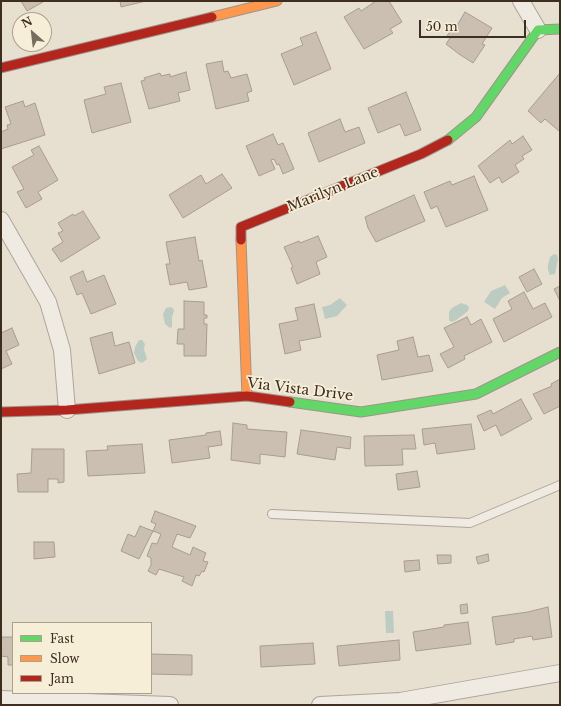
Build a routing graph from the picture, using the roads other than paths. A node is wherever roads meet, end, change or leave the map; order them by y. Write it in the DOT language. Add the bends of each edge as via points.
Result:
graph roads {
  1 [pos="277,1"];
  2 [pos="521,1"];
  3 [pos="560,29"];
  4 [pos="538,30"];
  5 [pos="1,68"];
  6 [pos="1,220"];
  7 [pos="560,352"];
  8 [pos="247,396"];
  9 [pos="67,410"];
  10 [pos="1,412"];
  11 [pos="560,485"];
  12 [pos="272,514"];
  13 [pos="560,673"];
  14 [pos="1,698"];
  15 [pos="170,705"];
  16 [pos="320,705"];
  1 -- 5 [label="street"];
  2 -- 4 [label="street"];
  3 -- 4 [label="street"];
  4 -- 8 [label="street, Marilyn Lane" via="476,117 450,139 421,154 241,226"];
  6 -- 9 [label="street" via="48,302 62,350"];
  7 -- 8 [label="street, Via Vista Drive" via="476,394 361,412"];
  8 -- 9 [label="street, Via Vista Drive"];
  9 -- 10 [label="street, Via Vista Drive"];
  11 -- 12 [label="lane" via="470,523"];
  13 -- 16 [label="street" via="400,701"];
  14 -- 15 [label="street"];
}
